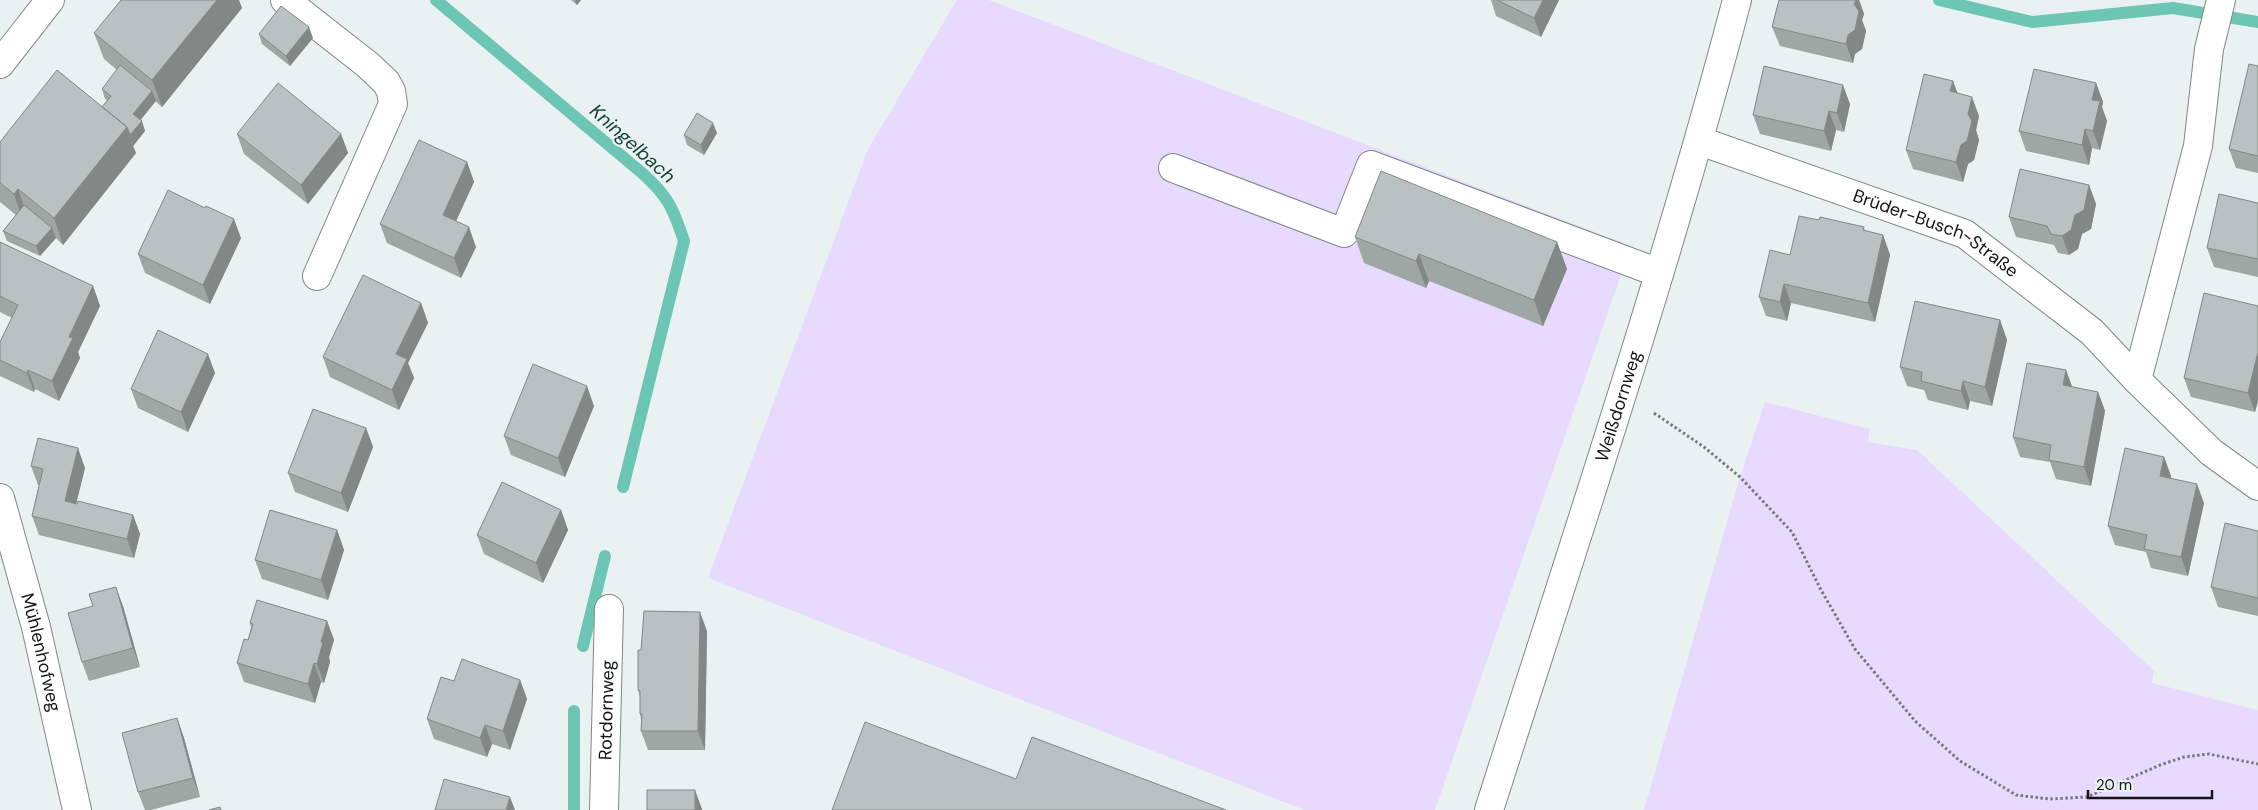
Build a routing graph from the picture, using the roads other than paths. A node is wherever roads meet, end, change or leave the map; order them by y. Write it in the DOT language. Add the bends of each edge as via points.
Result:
graph roads {
  1 [pos="50,0"];
  2 [pos="285,0"];
  3 [pos="1737,0"];
  4 [pos="2221,0"];
  5 [pos="0,64"];
  6 [pos="1700,141"];
  7 [pos="1174,168"];
  8 [pos="1659,273"];
  9 [pos="317,276"];
  10 [pos="2137,380"];
  11 [pos="2258,486"];
  12 [pos="0,498"];
  13 [pos="609,609"];
  14 [pos="77,810"];
  15 [pos="604,810"];
  16 [pos="1489,810"];
  1 -- 5 [label="street"];
  2 -- 9 [label="street" via="386,82 393,104"];
  3 -- 6 [label="street, Weißdornweg"];
  4 -- 10 [label="street" via="2209,49 2198,146"];
  6 -- 8 [label="street, Weißdornweg"];
  6 -- 10 [label="street, Brüder-Busch-Straße" via="1965,234 2092,332"];
  7 -- 8 [label="street" via="1344,233 1371,165"];
  8 -- 16 [label="street, Weißdornweg"];
  10 -- 11 [label="street, Brüder-Busch-Straße" via="2211,452"];
  12 -- 14 [label="street, Mühlenhofweg" via="36,627"];
  13 -- 15 [label="street, Rotdornweg"];
}
